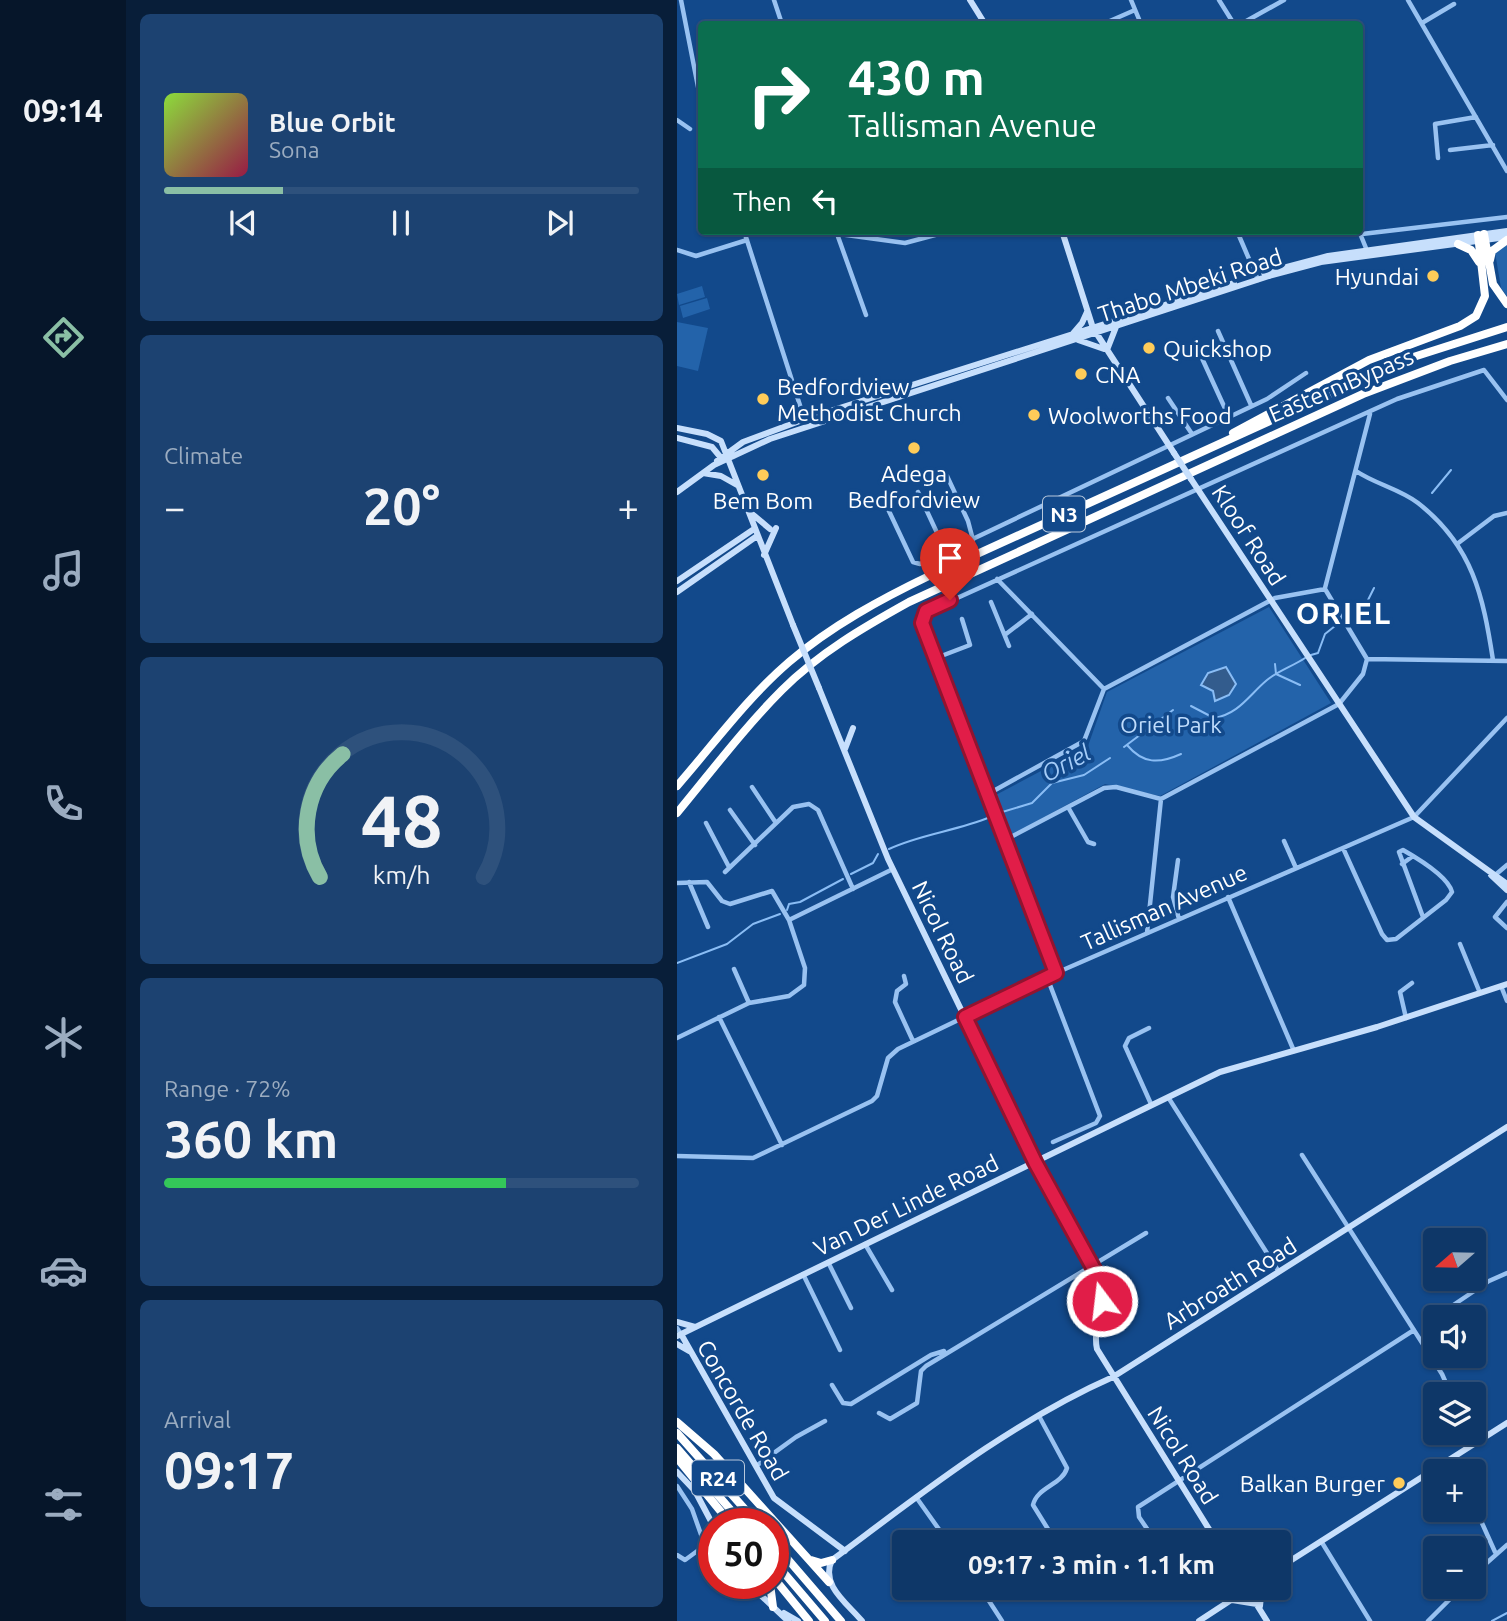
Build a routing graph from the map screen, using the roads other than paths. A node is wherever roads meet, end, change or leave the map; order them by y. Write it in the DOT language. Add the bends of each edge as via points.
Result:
graph roads {
  1 [pos="681,0"];
  2 [pos="774,0"];
  3 [pos="970,0"];
  4 [pos="1131,0"];
  5 [pos="1219,0"];
  6 [pos="1284,0"];
  7 [pos="1408,0"];
  8 [pos="1454,4"];
  9 [pos="1135,10"];
  10 [pos="781,21"];
  11 [pos="983,21"];
  12 [pos="1110,21"];
  13 [pos="1140,21"];
  14 [pos="1232,21"];
  15 [pos="1246,21"];
  16 [pos="1422,23"];
  17 [pos="698,87"];
  18 [pos="1476,117"];
  19 [pos="677,120"];
  20 [pos="690,129"];
  21 [pos="1493,145"];
  22 [pos="1450,150"];
  23 [pos="1438,158"];
  24 [pos="1507,171"];
  25 [pos="1507,216"];
  26 [pos="1507,231"];
  27 [pos="1363,233"];
  28 [pos="745,235"];
  29 [pos="838,235"];
  30 [pos="853,235"];
  31 [pos="938,235"];
  32 [pos="1063,235"];
  33 [pos="1239,235"];
  34 [pos="1361,235"];
  35 [pos="1481,238"];
  36 [pos="1507,238"];
  37 [pos="747,240"];
  38 [pos="1458,244"];
  39 [pos="677,250"];
  40 [pos="1368,253"];
  41 [pos="1487,272"];
  42 [pos="1268,274"];
  43 [pos="1257,278"];
  44 [pos="1507,304"];
  45 [pos="1088,311"];
  46 [pos="866,315"];
  47 [pos="1113,325"];
  48 [pos="1507,327"];
  49 [pos="1095,331"];
  50 [pos="1218,331"];
  51 [pos="1072,339"];
  52 [pos="1195,343"];
  53 [pos="1507,344"];
  54 [pos="1107,351"];
  55 [pos="1306,373"];
  56 [pos="907,391"];
  57 [pos="1168,398"];
  58 [pos="1507,400"];
  59 [pos="1250,405"];
  60 [pos="1370,413"];
  61 [pos="1228,415"];
  62 [pos="806,422"];
  63 [pos="677,428"];
  64 [pos="700,433"];
  65 [pos="1192,434"];
  66 [pos="677,438"];
  67 [pos="721,441"];
  68 [pos="698,443"];
  69 [pos="1169,446"];
  70 [pos="737,449"];
  71 [pos="1198,454"];
  72 [pos="725,457"];
  73 [pos="1356,471"];
  74 [pos="703,473"];
  75 [pos="947,476"];
  76 [pos="737,485"];
  77 [pos="1197,488"];
  78 [pos="677,492"];
  79 [pos="918,492"];
  80 [pos="747,509"];
  81 [pos="888,509"];
  82 [pos="1507,513"];
  83 [pos="755,532"];
  84 [pos="973,540"];
  85 [pos="1457,544"];
  86 [pos="744,545"];
  87 [pos="946,552"];
  88 [pos="765,557"];
  89 [pos="997,579"];
  90 [pos="677,581"];
  91 [pos="1325,589"];
  92 [pos="677,592"];
  93 [pos="1271,600"];
  94 [pos="991,602"];
  95 [pos="1032,614"];
  96 [pos="962,619"];
  97 [pos="1006,634"];
  98 [pos="1009,646"];
  99 [pos="936,658"];
  100 [pos="1367,659"];
  101 [pos="1493,660"];
  102 [pos="1507,661"];
  103 [pos="1104,689"];
  104 [pos="1339,704"];
  105 [pos="1507,718"];
  106 [pos="853,728"];
  107 [pos="844,750"];
  108 [pos="677,786"];
  109 [pos="752,787"];
  110 [pos="988,794"];
  111 [pos="1161,799"];
  112 [pos="1068,807"];
  113 [pos="730,810"];
  114 [pos="677,813"];
  115 [pos="1414,817"];
  116 [pos="706,823"];
  117 [pos="776,823"];
  118 [pos="1005,840"];
  119 [pos="1284,841"];
  120 [pos="1094,844"];
  121 [pos="755,845"];
  122 [pos="1343,848"];
  123 [pos="1413,856"];
  124 [pos="1178,860"];
  125 [pos="1402,864"];
  126 [pos="1507,865"];
  127 [pos="729,867"];
  128 [pos="1296,868"];
  129 [pos="893,869"];
  130 [pos="725,872"];
  131 [pos="1493,875"];
  132 [pos="689,882"];
  133 [pos="677,883"];
  134 [pos="1507,884"];
  135 [pos="853,889"];
  136 [pos="1507,890"];
  137 [pos="1228,897"];
  138 [pos="1507,902"];
  139 [pos="1423,917"];
  140 [pos="1179,919"];
  141 [pos="789,920"];
  142 [pos="708,927"];
  143 [pos="1507,928"];
  144 [pos="1147,933"];
  145 [pos="1460,944"];
  146 [pos="734,969"];
  147 [pos="1056,973"];
  148 [pos="904,976"];
  149 [pos="1047,977"];
  150 [pos="1412,982"];
  151 [pos="1504,985"];
  152 [pos="1480,993"];
  153 [pos="1507,1002"];
  154 [pos="749,1003"];
  155 [pos="718,1017"];
  156 [pos="965,1017"];
  157 [pos="1406,1018"];
  158 [pos="1149,1028"];
  159 [pos="677,1038"];
  160 [pos="913,1041"];
  161 [pos="1294,1051"];
  162 [pos="1168,1097"];
  163 [pos="1151,1104"];
  164 [pos="1507,1127"];
  165 [pos="1053,1142"];
  166 [pos="782,1145"];
  167 [pos="1302,1155"];
  168 [pos="677,1156"];
  169 [pos="1035,1162"];
  170 [pos="1349,1228"];
  171 [pos="1146,1233"];
  172 [pos="865,1244"];
  173 [pos="828,1262"];
  174 [pos="1092,1265"];
  175 [pos="1279,1272"];
  176 [pos="1507,1273"];
  177 [pos="803,1274"];
  178 [pos="892,1290"];
  179 [pos="1453,1305"];
  180 [pos="851,1308"];
  181 [pos="677,1322"];
  182 [pos="695,1327"];
  183 [pos="1414,1330"];
  184 [pos="678,1333"];
  185 [pos="677,1344"];
  186 [pos="689,1350"];
  187 [pos="840,1350"];
  188 [pos="948,1351"];
  189 [pos="1113,1377"];
  190 [pos="1444,1382"];
  191 [pos="832,1385"];
  192 [pos="879,1413"];
  193 [pos="1039,1416"];
  194 [pos="825,1421"];
  195 [pos="677,1422"];
  196 [pos="1506,1425"];
  197 [pos="677,1433"];
  198 [pos="677,1448"];
  199 [pos="1453,1457"];
  200 [pos="677,1458"];
  201 [pos="755,1467"];
  202 [pos="677,1472"];
  203 [pos="1178,1479"];
  204 [pos="677,1486"];
  205 [pos="916,1496"];
  206 [pos="704,1508"];
  207 [pos="718,1508"];
  208 [pos="729,1508"];
  209 [pos="744,1508"];
  210 [pos="1482,1522"];
  211 [pos="940,1530"];
  212 [pos="1049,1530"];
  213 [pos="1148,1530"];
  214 [pos="1210,1530"];
  215 [pos="1320,1541"];
  216 [pos="1507,1545"];
  217 [pos="801,1551"];
  218 [pos="844,1551"];
  219 [pos="1495,1552"];
  220 [pos="677,1555"];
  221 [pos="832,1560"];
  222 [pos="1291,1560"];
  223 [pos="789,1561"];
  224 [pos="1486,1561"];
  225 [pos="789,1579"];
  226 [pos="829,1582"];
  227 [pos="789,1597"];
  228 [pos="765,1599"];
  229 [pos="771,1599"];
  230 [pos="1450,1599"];
  231 [pos="988,1600"];
  232 [pos="1255,1600"];
  233 [pos="1259,1600"];
  234 [pos="1231,1601"];
  235 [pos="773,1607"];
  236 [pos="1259,1607"];
  237 [pos="788,1621"];
  238 [pos="798,1621"];
  239 [pos="809,1621"];
  240 [pos="825,1621"];
  241 [pos="841,1621"];
  242 [pos="862,1621"];
  243 [pos="1002,1621"];
  244 [pos="1199,1621"];
  245 [pos="1267,1621"];
  246 [pos="1370,1621"];
  247 [pos="1428,1621"];
  1 -- 17 [label="street"];
  2 -- 10 [label="street"];
  3 -- 11 [label="main road"];
  4 -- 9 [label="street"];
  5 -- 14 [label="street"];
  6 -- 15 [label="street"];
  7 -- 16 [label="street"];
  8 -- 16 [label="street"];
  9 -- 12 [label="street"];
  9 -- 13 [label="street"];
  16 -- 18 [label="street"];
  18 -- 21 [label="street"];
  18 -- 23 [label="street" via="1435,124"];
  19 -- 20 [label="street"];
  21 -- 22 [label="street"];
  21 -- 24 [label="street"];
  25 -- 27 [label="street"];
  26 -- 35 [label="main road, Thabo Mbeki Road"];
  28 -- 37 [label="street"];
  29 -- 46 [label="street"];
  30 -- 31 [label="street" via="915,243"];
  32 -- 45 [label="main road, Kloof Road"];
  33 -- 43 [label="street"];
  34 -- 40 [label="street"];
  35 -- 36 [label="main road, Thabo Mbeki Road"];
  35 -- 38 [label="main road, Thabo Mbeki Road"];
  35 -- 40 [label="main road, Thabo Mbeki Road"];
  35 -- 41 [label="highway"];
  36 -- 41 [label="highway" via="1492,251"];
  37 -- 39 [label="street" via="696,256"];
  37 -- 62 [label="street"];
  38 -- 40 [label="main road, Thabo Mbeki Road"];
  38 -- 41 [label="highway" via="1474,252"];
  40 -- 42 [label="main road, Thabo Mbeki Road"];
  40 -- 42 [label="main road, Thabo Mbeki Road" via="1321,257"];
  41 -- 44 [label="highway"];
  41 -- 71 [label="highway" via="1483,306 1469,321 1369,360"];
  42 -- 43 [label="main road, Thabo Mbeki Road"];
  43 -- 47 [label="main road, Thabo Mbeki Road"];
  45 -- 47 [label="main road"];
  45 -- 49 [label="main road, Kloof Road"];
  45 -- 51 [label="main road"];
  47 -- 49 [label="main road, Thabo Mbeki Road"];
  47 -- 54 [label="main road"];
  48 -- 71 [label="highway, Eastern Bypass / N3" via="1404,360"];
  49 -- 51 [label="main road, Thabo Mbeki Road"];
  49 -- 54 [label="main road, Kloof Road"];
  50 -- 59 [label="street"];
  51 -- 54 [label="main road" via="1092,342"];
  51 -- 56 [label="main road, Thabo Mbeki Road"];
  52 -- 61 [label="street"];
  53 -- 114 [label="highway, Eastern Bypass / N3" via="1363,394 874,621 783,689"];
  54 -- 69 [label="main road, Kloof Road"];
  55 -- 59 [label="street"];
  56 -- 62 [label="main road"];
  56 -- 62 [label="main road"];
  57 -- 65 [label="street"];
  58 -- 60 [label="street" via="1482,370"];
  59 -- 61 [label="street"];
  60 -- 73 [label="street"];
  60 -- 77 [label="street"];
  61 -- 65 [label="street"];
  62 -- 70 [label="main road"];
  63 -- 64 [label="main road"];
  64 -- 67 [label="main road"];
  64 -- 68 [label="main road"];
  65 -- 69 [label="street"];
  66 -- 68 [label="main road"];
  67 -- 70 [label="main road"];
  67 -- 72 [label="main road"];
  68 -- 72 [label="main road"];
  69 -- 77 [label="main road, Kloof Road, bridge"];
  69 -- 84 [label="street"];
  70 -- 72 [label="main road"];
  71 -- 108 [label="highway, Eastern Bypass / N3" via="931,575 844,621 772,678"];
  72 -- 74 [label="main road"];
  72 -- 76 [label="main road, Nicol Road"];
  73 -- 85 [label="street" via="1418,503"];
  73 -- 91 [label="street"];
  74 -- 76 [label="main road"];
  74 -- 78 [label="main road"];
  75 -- 84 [label="street"];
  76 -- 80 [label="main road, Nicol Road"];
  77 -- 89 [label="street"];
  77 -- 93 [label="main road, Kloof Road"];
  79 -- 87 [label="street"];
  80 -- 83 [label="main road, Nicol Road"];
  80 -- 88 [label="main road" via="759,523 773,528"];
  81 -- 87 [label="street" via="915,564"];
  82 -- 85 [label="street" via="1494,516"];
  83 -- 86 [label="main road"];
  83 -- 88 [label="main road, Nicol Road"];
  83 -- 90 [label="main road"];
  84 -- 87 [label="street"];
  85 -- 101 [label="street" via="1482,594"];
  86 -- 88 [label="main road" via="754,545"];
  86 -- 92 [label="main road"];
  88 -- 107 [label="main road, Nicol Road, bridge"];
  89 -- 95 [label="street"];
  89 -- 99 [label="street" via="926,611 922,618"];
  91 -- 93 [label="street"];
  91 -- 100 [label="street"];
  93 -- 103 [label="street"];
  93 -- 104 [label="main road, Kloof Road"];
  94 -- 97 [label="street"];
  95 -- 97 [label="street"];
  95 -- 103 [label="street"];
  96 -- 99 [label="street" via="970,645"];
  97 -- 98 [label="street"];
  99 -- 110 [label="street"];
  100 -- 101 [label="street"];
  100 -- 104 [label="street" via="1363,674"];
  101 -- 102 [label="street"];
  103 -- 110 [label="street" via="1084,741"];
  104 -- 111 [label="street"];
  104 -- 115 [label="main road, Kloof Road"];
  105 -- 115 [label="street, Tallisman Avenue"];
  106 -- 107 [label="main road"];
  107 -- 129 [label="main road, Nicol Road"];
  109 -- 117 [label="street"];
  110 -- 118 [label="street"];
  111 -- 112 [label="street" via="1108,787"];
  111 -- 144 [label="street"];
  112 -- 118 [label="street"];
  112 -- 120 [label="street" via="1088,842"];
  113 -- 121 [label="street"];
  115 -- 122 [label="street, Tallisman Avenue"];
  115 -- 131 [label="main road, Kloof Road"];
  116 -- 127 [label="street"];
  117 -- 121 [label="street"];
  117 -- 135 [label="street" via="793,807 816,807"];
  118 -- 147 [label="street"];
  119 -- 128 [label="street"];
  121 -- 127 [label="street"];
  122 -- 128 [label="street, Tallisman Avenue"];
  122 -- 139 [label="street" via="1384,938 1393,940"];
  123 -- 125 [label="street"];
  123 -- 125 [label="street" via="1399,852"];
  123 -- 139 [label="street" via="1452,889 1446,900"];
  124 -- 140 [label="street" via="1173,897"];
  125 -- 139 [label="street"];
  126 -- 131 [label="street"];
  127 -- 130 [label="street"];
  128 -- 137 [label="street, Tallisman Avenue"];
  129 -- 135 [label="street"];
  129 -- 156 [label="main road, Nicol Road"];
  131 -- 134 [label="main road, Kloof Road"];
  131 -- 136 [label="main road, Kloof Road"];
  132 -- 133 [label="street"];
  132 -- 141 [label="street" via="707,882 728,904 771,891"];
  132 -- 142 [label="street"];
  135 -- 141 [label="street"];
  137 -- 140 [label="street, Tallisman Avenue"];
  137 -- 161 [label="street"];
  138 -- 143 [label="street" via="1495,916"];
  140 -- 144 [label="street, Tallisman Avenue"];
  141 -- 154 [label="street" via="805,968 804,985 789,996"];
  144 -- 147 [label="street, Tallisman Avenue"];
  145 -- 152 [label="street"];
  146 -- 154 [label="street"];
  147 -- 149 [label="street, Tallisman Avenue"];
  148 -- 160 [label="street" via="906,984 897,991 895,1002"];
  149 -- 156 [label="street, Tallisman Avenue"];
  149 -- 165 [label="street" via="1100,1116 1096,1123"];
  150 -- 157 [label="street" via="1400,992"];
  151 -- 152 [label="main road, Van Der Linde Road"];
  151 -- 153 [label="street"];
  152 -- 157 [label="main road, Van Der Linde Road"];
  154 -- 155 [label="street"];
  155 -- 159 [label="street"];
  155 -- 166 [label="street"];
  156 -- 160 [label="street, Tallisman Avenue"];
  156 -- 169 [label="main road, Nicol Road"];
  157 -- 161 [label="main road, Van Der Linde Road"];
  158 -- 163 [label="street" via="1129,1038 1125,1046"];
  160 -- 166 [label="street, Tallisman Avenue" via="889,1055 872,1101"];
  161 -- 162 [label="main road, Van Der Linde Road" via="1220,1072"];
  162 -- 163 [label="main road, Van Der Linde Road"];
  162 -- 175 [label="street"];
  163 -- 169 [label="main road, Van Der Linde Road"];
  164 -- 170 [label="main road, Arbroath Road"];
  166 -- 168 [label="street, Tallisman Avenue" via="748,1159"];
  167 -- 170 [label="street"];
  169 -- 172 [label="main road, Van Der Linde Road"];
  169 -- 174 [label="main road, Nicol Road"];
  170 -- 175 [label="main road, Arbroath Road"];
  170 -- 183 [label="street"];
  171 -- 174 [label="street"];
  172 -- 173 [label="main road, Van Der Linde Road"];
  172 -- 178 [label="street"];
  173 -- 177 [label="main road, Van Der Linde Road"];
  173 -- 180 [label="street"];
  174 -- 188 [label="street"];
  174 -- 189 [label="main road, Nicol Road" via="1103,1292 1095,1345"];
  175 -- 189 [label="main road, Arbroath Road"];
  176 -- 179 [label="street"];
  177 -- 182 [label="main road, Van Der Linde Road"];
  177 -- 187 [label="street"];
  181 -- 182 [label="main road"];
  182 -- 184 [label="main road, Van Der Linde Road"];
  182 -- 186 [label="main road"];
  183 -- 190 [label="street"];
  183 -- 203 [label="street"];
  184 -- 186 [label="main road, Concorde Road"];
  185 -- 186 [label="main road"];
  186 -- 201 [label="main road, Concorde Road"];
  188 -- 191 [label="street" via="931,1355 851,1404 843,1403"];
  188 -- 192 [label="street" via="921,1371 912,1407 893,1419"];
  189 -- 193 [label="main road, Arbroath Road"];
  189 -- 203 [label="main road, Nicol Road"];
  193 -- 205 [label="main road, Arbroath Road"];
  193 -- 212 [label="street" via="1067,1468 1033,1504"];
  194 -- 201 [label="street"];
  195 -- 217 [label="highway" via="714,1454"];
  196 -- 199 [label="main road"];
  197 -- 209 [label="highway, R24"];
  198 -- 208 [label="highway, R24"];
  199 -- 215 [label="main road"];
  200 -- 207 [label="highway"];
  201 -- 218 [label="main road, Concorde Road" via="781,1506"];
  202 -- 206 [label="main road"];
  203 -- 213 [label="street" via="1138,1507 1138,1517"];
  203 -- 214 [label="main road, Nicol Road"];
  204 -- 220 [label="street" via="692,1508 704,1543 685,1560"];
  205 -- 211 [label="street"];
  205 -- 218 [label="main road, Arbroath Road"];
  210 -- 219 [label="street"];
  215 -- 222 [label="main road"];
  215 -- 246 [label="street"];
  216 -- 219 [label="street"];
  217 -- 221 [label="highway" via="818,1563"];
  217 -- 226 [label="highway"];
  218 -- 221 [label="main road, Arbroath Road"];
  219 -- 224 [label="street"];
  221 -- 226 [label="main road" via="827,1570"];
  223 -- 241 [label="highway"];
  225 -- 240 [label="highway"];
  226 -- 242 [label="main road"];
  227 -- 239 [label="highway"];
  228 -- 235 [label="main road"];
  229 -- 235 [label="highway"];
  230 -- 247 [label="street"];
  231 -- 243 [label="street"];
  232 -- 236 [label="main road"];
  233 -- 236 [label="main road"];
  234 -- 236 [label="main road"];
  234 -- 244 [label="main road"];
  235 -- 237 [label="main road"];
  235 -- 238 [label="main road"];
  236 -- 245 [label="main road"];
}
